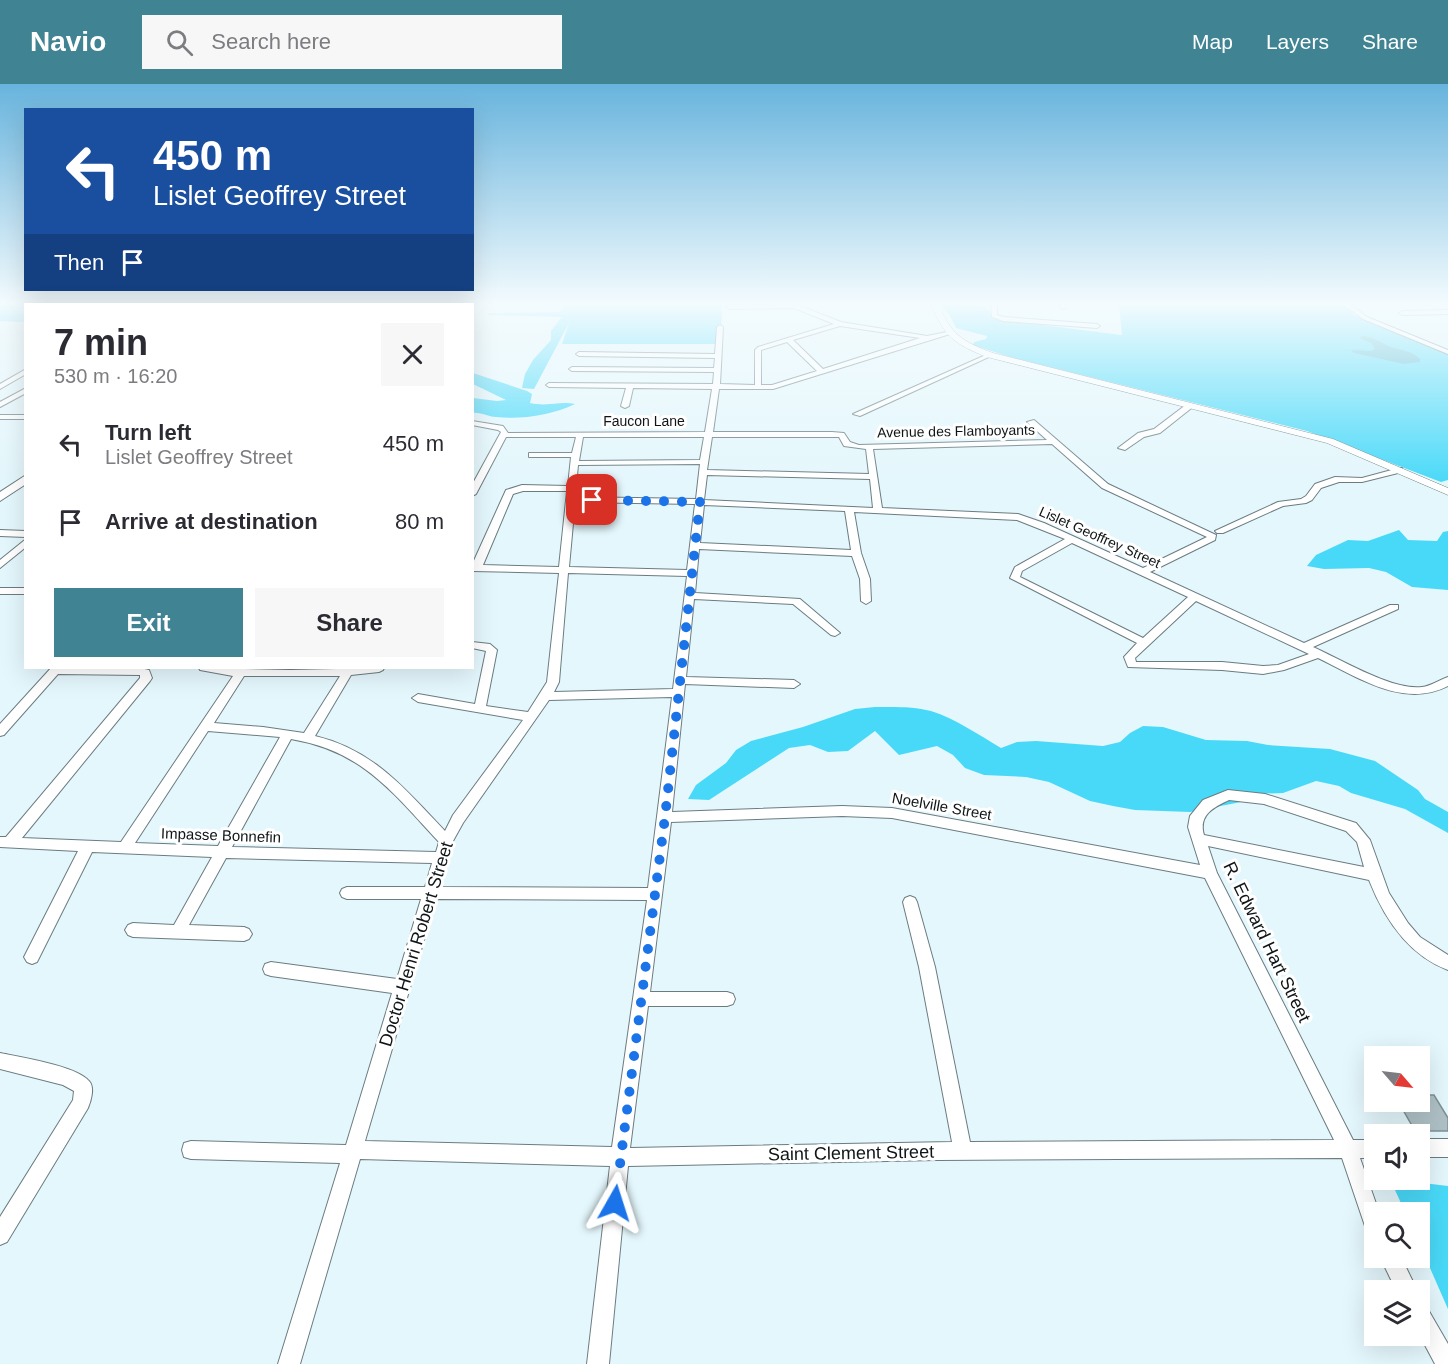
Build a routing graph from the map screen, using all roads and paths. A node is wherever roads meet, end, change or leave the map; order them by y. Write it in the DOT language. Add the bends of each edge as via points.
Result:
graph roads {
  1 [pos="717,364"];
  2 [pos="758,364"];
  3 [pos="813,364"];
  4 [pos="848,364"];
  5 [pos="970,364"];
  6 [pos="1024,364"];
  7 [pos="572,369"];
  8 [pos="717,370"];
  9 [pos="24,372"];
  10 [pos="822,372"];
  11 [pos="549,385"];
  12 [pos="630,386"];
  13 [pos="0,387"];
  14 [pos="716,388"];
  15 [pos="758,388"];
  16 [pos="24,391"];
  17 [pos="0,405"];
  18 [pos="625,406"];
  19 [pos="1190,406"];
  20 [pos="24,412"];
  21 [pos="857,414"];
  22 [pos="0,417"];
  23 [pos="16,417"];
  24 [pos="24,417"];
  25 [pos="1031,422"];
  26 [pos="474,423"];
  27 [pos="709,434"];
  28 [pos="504,435"];
  29 [pos="580,435"];
  30 [pos="1054,442"];
  31 [pos="869,446"];
  32 [pos="1122,448"];
  33 [pos="532,455"];
  34 [pos="574,459"];
  35 [pos="704,467"];
  36 [pos="1400,470"];
  37 [pos="873,477"];
  38 [pos="23,481"];
  39 [pos="474,490"];
  40 [pos="1448,492"];
  41 [pos="571,494"];
  42 [pos="0,497"];
  43 [pos="700,502"];
  44 [pos="849,509"];
  45 [pos="878,510"];
  46 [pos="1220,531"];
  47 [pos="0,534"];
  48 [pos="24,534"];
  49 [pos="1072,539"];
  50 [pos="24,544"];
  51 [pos="696,546"];
  52 [pos="856,553"];
  53 [pos="0,565"];
  54 [pos="475,568"];
  55 [pos="564,568"];
  56 [pos="1143,572"];
  57 [pos="692,573"];
  58 [pos="0,591"];
  59 [pos="24,591"];
  60 [pos="690,596"];
  61 [pos="1195,596"];
  62 [pos="866,601"];
  63 [pos="1394,607"];
  64 [pos="836,633"];
  65 [pos="1143,642"];
  66 [pos="474,645"];
  67 [pos="1304,647"];
  68 [pos="1318,654"];
  69 [pos="56,669"];
  70 [pos="206,669"];
  71 [pos="376,669"];
  72 [pos="303,670"];
  73 [pos="241,673"];
  74 [pos="346,673"];
  75 [pos="1448,681"];
  76 [pos="794,684"];
  77 [pos="680,687"];
  78 [pos="546,696"];
  79 [pos="418,698"];
  80 [pos="480,708"];
  81 [pos="531,717"];
  82 [pos="207,727"];
  83 [pos="0,732"];
  84 [pos="288,734"];
  85 [pos="308,738"];
  86 [pos="665,817"];
  87 [pos="1200,839"];
  88 [pos="446,841"];
  89 [pos="5,842"];
  90 [pos="88,845"];
  91 [pos="125,847"];
  92 [pos="223,852"];
  93 [pos="441,858"];
  94 [pos="1210,873"];
  95 [pos="1374,875"];
  96 [pos="347,893"];
  97 [pos="428,894"];
  98 [pos="655,894"];
  99 [pos="910,902"];
  100 [pos="133,930"];
  101 [pos="179,930"];
  102 [pos="244,934"];
  103 [pos="32,957"];
  104 [pos="1448,963"];
  105 [pos="272,969"];
  106 [pos="402,987"];
  107 [pos="640,999"];
  108 [pos="727,999"];
  109 [pos="0,1061"];
  110 [pos="1430,1148"];
  111 [pos="1448,1148"];
  112 [pos="1348,1149"];
  113 [pos="1364,1149"];
  114 [pos="191,1150"];
  115 [pos="963,1151"];
  116 [pos="353,1152"];
  117 [pos="620,1157"];
  118 [pos="1366,1202"];
  119 [pos="0,1235"];
  120 [pos="1430,1333"];
  121 [pos="289,1364"];
  122 [pos="598,1364"];
  123 [pos="1447,1364"];
  1 -- 8 [label="street"];
  2 -- 15 [label="street"];
  3 -- 10 [label="street"];
  4 -- 10 [label="street"];
  5 -- 21 [label="street"];
  6 -- 19 [label="street"];
  7 -- 8 [label="street"];
  8 -- 14 [label="street"];
  9 -- 13 [label="street"];
  10 -- 15 [label="street"];
  11 -- 12 [label="street"];
  12 -- 14 [label="street"];
  12 -- 18 [label="street"];
  14 -- 15 [label="street"];
  14 -- 27 [label="street"];
  16 -- 17 [label="street"];
  19 -- 32 [label="street" via="1157,431"];
  19 -- 36 [label="street" via="1330,441"];
  20 -- 23 [label="street"];
  22 -- 23 [label="street"];
  23 -- 24 [label="street"];
  25 -- 30 [label="street"];
  26 -- 28 [label="street" via="500,428"];
  27 -- 29 [label="street, Faucon Lane"];
  27 -- 31 [label="street, Avenue des Flamboyants" via="832,434 841,435 847,444"];
  27 -- 35 [label="street"];
  28 -- 29 [label="street"];
  28 -- 39 [label="street"];
  29 -- 34 [label="street, Doctor Henri Robert Street"];
  30 -- 31 [label="street, Avenue des Flamboyants"];
  30 -- 56 [label="street, Avenue des Flamboyants" via="1105,486 1211,535 1212,538"];
  31 -- 37 [label="street"];
  33 -- 34 [label="street"];
  34 -- 35 [label="street"];
  34 -- 41 [label="street, Doctor Henri Robert Street"];
  35 -- 37 [label="street"];
  35 -- 43 [label="street"];
  36 -- 40 [label="street"];
  36 -- 46 [label="street" via="1362,480 1338,479 1318,486 1303,501 1281,504"];
  37 -- 45 [label="street"];
  38 -- 42 [label="main road"];
  41 -- 43 [label="street, Lislet Geoffrey Street"];
  41 -- 54 [label="street, Lislet Geoffrey Street" via="522,488 510,492"];
  41 -- 55 [label="street, Doctor Henri Robert Street"];
  43 -- 44 [label="street, Lislet Geoffrey Street"];
  43 -- 51 [label="street"];
  44 -- 45 [label="street, Lislet Geoffrey Street"];
  44 -- 52 [label="street"];
  45 -- 49 [label="street, Lislet Geoffrey Street" via="1018,517"];
  47 -- 48 [label="street"];
  49 -- 56 [label="street, Lislet Geoffrey Street"];
  49 -- 65 [label="street" via="1018,570 1014,578"];
  50 -- 53 [label="street"];
  51 -- 52 [label="street"];
  51 -- 57 [label="street"];
  52 -- 62 [label="street" via="865,579"];
  54 -- 55 [label="street"];
  55 -- 57 [label="street"];
  55 -- 78 [label="street, Doctor Henri Robert Street" via="556,667"];
  56 -- 61 [label="street, Lislet Geoffrey Street"];
  57 -- 60 [label="street"];
  58 -- 59 [label="street"];
  60 -- 64 [label="street" via="796,601"];
  60 -- 77 [label="street"];
  61 -- 65 [label="street"];
  61 -- 67 [label="street, Lislet Geoffrey Street"];
  63 -- 67 [label="street"];
  65 -- 68 [label="street" via="1129,657 1132,665 1263,670"];
  66 -- 80 [label="street" via="492,650"];
  67 -- 68 [label="street, Lislet Geoffrey Street"];
  68 -- 75 [label="street, Lislet Geoffrey Street" via="1381,683 1411,692 1428,691"];
  69 -- 83 [label="street"];
  69 -- 89 [label="street" via="140,671 146,678"];
  70 -- 73 [label="street"];
  71 -- 74 [label="street"];
  72 -- 73 [label="street"];
  72 -- 74 [label="street"];
  73 -- 82 [label="street"];
  74 -- 85 [label="street"];
  76 -- 77 [label="street"];
  77 -- 78 [label="street"];
  77 -- 86 [label="street"];
  78 -- 81 [label="street, Doctor Henri Robert Street"];
  79 -- 80 [label="street"];
  80 -- 81 [label="street"];
  81 -- 88 [label="street, Doctor Henri Robert Street"];
  82 -- 84 [label="street"];
  82 -- 91 [label="street"];
  84 -- 85 [label="street"];
  84 -- 92 [label="street"];
  85 -- 88 [label="street" via="356,755 374,768"];
  86 -- 94 [label="street, Noelville Street" via="892,813"];
  86 -- 98 [label="street"];
  87 -- 94 [label="street, R. Edward Hart Street"];
  87 -- 95 [label="street"];
  87 -- 95 [label="street, R. Edward Hart Street" via="1195,827 1197,816 1208,804 1228,795 1265,799 1351,827 1363,840"];
  88 -- 93 [label="street, Doctor Henri Robert Street"];
  89 -- 90 [label="street, Impasse Bonnefin"];
  90 -- 91 [label="street, Impasse Bonnefin"];
  90 -- 103 [label="street"];
  91 -- 92 [label="street, Impasse Bonnefin"];
  92 -- 93 [label="street, Impasse Bonnefin"];
  92 -- 101 [label="street"];
  93 -- 97 [label="street, Doctor Henri Robert Street"];
  94 -- 112 [label="street, R. Edward Hart Street"];
  95 -- 104 [label="street, R. Edward Hart Street" via="1403,928 1415,942"];
  96 -- 97 [label="street"];
  97 -- 98 [label="street"];
  97 -- 106 [label="street, Doctor Henri Robert Street"];
  98 -- 107 [label="street"];
  99 -- 115 [label="street" via="927,967"];
  100 -- 101 [label="street"];
  101 -- 102 [label="street"];
  105 -- 106 [label="street"];
  106 -- 116 [label="street, Doctor Henri Robert Street"];
  107 -- 108 [label="street"];
  107 -- 117 [label="street"];
  109 -- 119 [label="street" via="67,1077 83,1087 82,1102"];
  110 -- 111 [label="street"];
  112 -- 113 [label="street, Saint Clement Street"];
  112 -- 115 [label="street, Saint Clement Street"];
  112 -- 118 [label="street, R. Edward Hart Street"];
  114 -- 116 [label="street, Saint Clement Street"];
  115 -- 117 [label="street, Saint Clement Street"];
  116 -- 117 [label="street, Saint Clement Street"];
  116 -- 121 [label="street, Doctor Henri Robert Street"];
  117 -- 122 [label="street"];
  120 -- 123 [label="street"];
}
